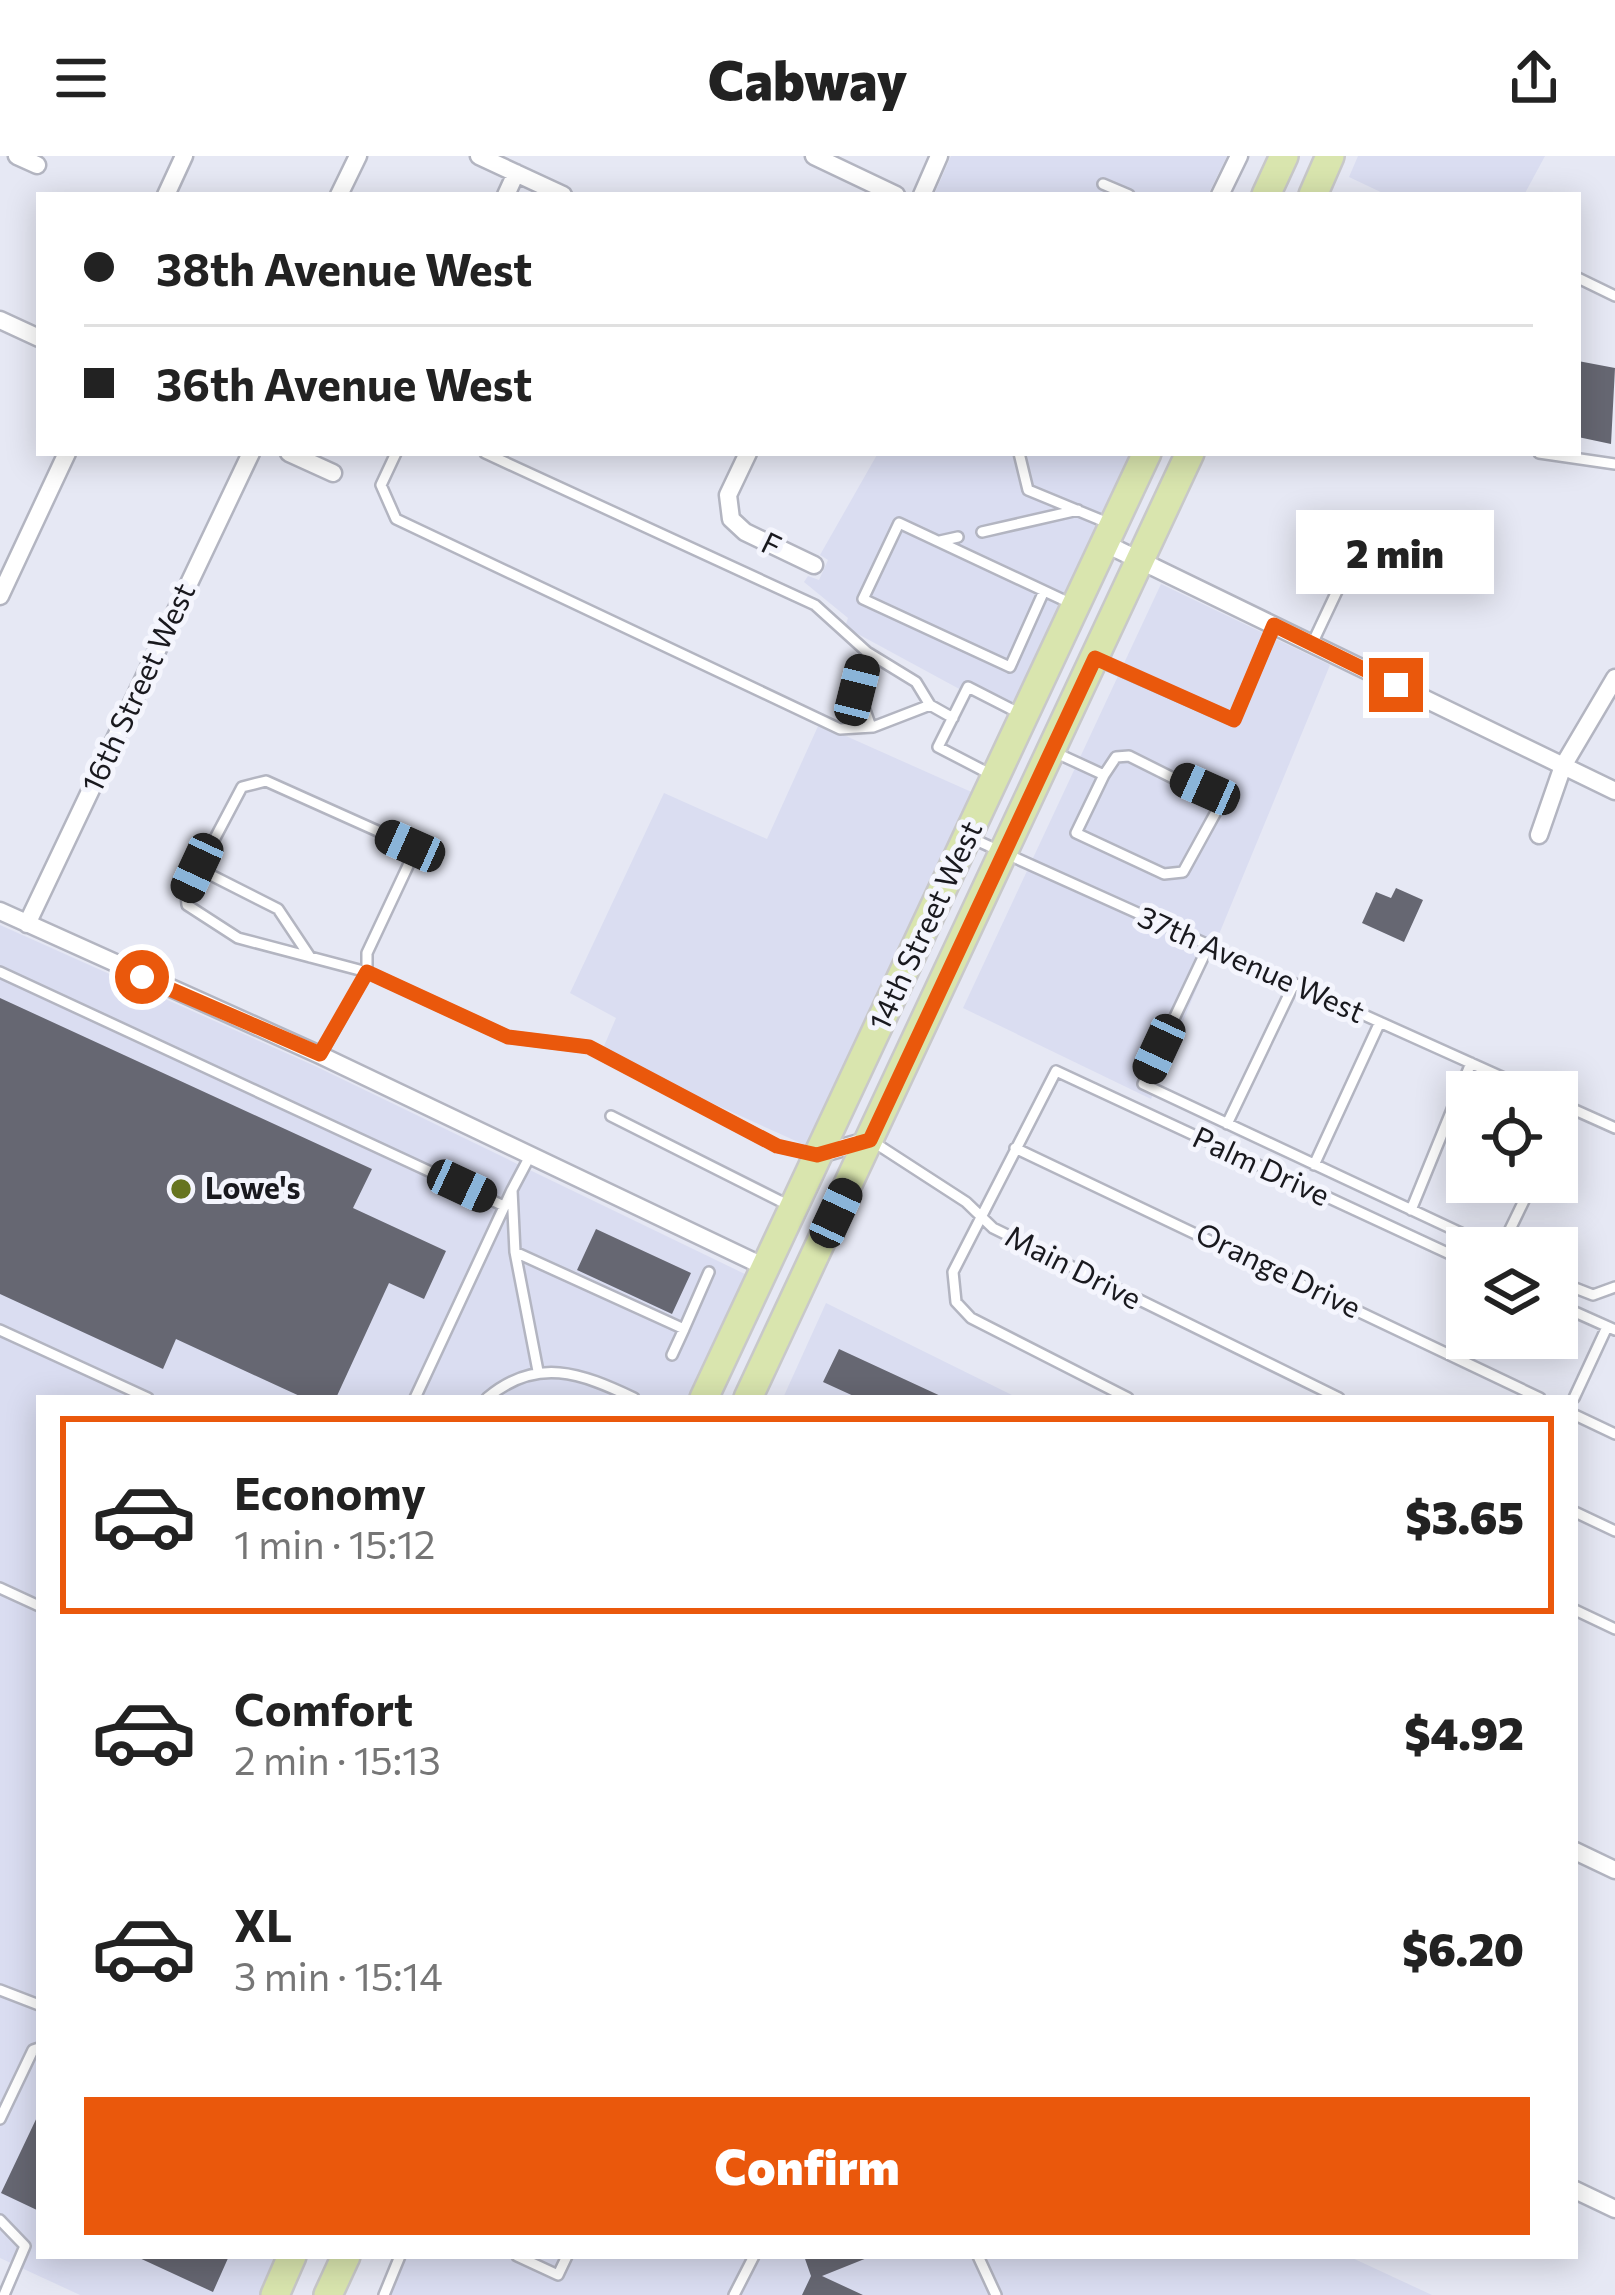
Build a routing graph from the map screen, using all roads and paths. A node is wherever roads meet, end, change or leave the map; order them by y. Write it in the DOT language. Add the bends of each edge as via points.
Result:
graph roads {
  1 [pos="16,156"];
  2 [pos="184,156"];
  3 [pos="358,156"];
  4 [pos="479,156"];
  5 [pos="814,156"];
  6 [pos="939,156"];
  7 [pos="1239,156"];
  8 [pos="1330,156"];
  9 [pos="1275,160"];
  10 [pos="38,165"];
  11 [pos="516,173"];
  12 [pos="1103,184"];
  13 [pos="871,190"];
  14 [pos="167,192"];
  15 [pos="340,192"];
  16 [pos="507,192"];
  17 [pos="557,192"];
  18 [pos="923,192"];
  19 [pos="1122,192"];
  20 [pos="1221,192"];
  21 [pos="1267,192"];
  22 [pos="1314,192"];
  23 [pos="1581,280"];
  24 [pos="1591,285"];
  25 [pos="1581,293"];
  26 [pos="1615,296"];
  27 [pos="0,320"];
  28 [pos="36,337"];
  29 [pos="66,456"];
  30 [pos="250,456"];
  31 [pos="296,456"];
  32 [pos="394,456"];
  33 [pos="492,456"];
  34 [pos="747,456"];
  35 [pos="1020,456"];
  36 [pos="1146,456"];
  37 [pos="1189,456"];
  38 [pos="1560,456"];
  39 [pos="1615,464"];
  40 [pos="333,473"];
  41 [pos="1078,511"];
  42 [pos="982,532"];
  43 [pos="1108,534"];
  44 [pos="958,537"];
  45 [pos="940,541"];
  46 [pos="1141,561"];
  47 [pos="814,566"];
  48 [pos="1346,572"];
  49 [pos="1044,591"];
  50 [pos="0,596"];
  51 [pos="1076,605"];
  52 [pos="1274,625"];
  53 [pos="1312,644"];
  54 [pos="867,652"];
  55 [pos="1095,658"];
  56 [pos="1615,678"];
  57 [pos="930,705"];
  58 [pos="1024,716"];
  59 [pos="952,718"];
  60 [pos="871,727"];
  61 [pos="1052,751"];
  62 [pos="1563,766"];
  63 [pos="1104,775"];
  64 [pos="995,777"];
  65 [pos="1615,791"];
  66 [pos="1539,835"];
  67 [pos="968,837"];
  68 [pos="1004,854"];
  69 [pos="197,868"];
  70 [pos="0,911"];
  71 [pos="27,923"];
  72 [pos="1208,946"];
  73 [pos="310,957"];
  74 [pos="367,972"];
  75 [pos="0,973"];
  76 [pos="1294,984"];
  77 [pos="1380,1022"];
  78 [pos="320,1054"];
  79 [pos="1471,1064"];
  80 [pos="1487,1071"];
  81 [pos="1578,1111"];
  82 [pos="611,1116"];
  83 [pos="1227,1124"];
  84 [pos="1615,1127"];
  85 [pos="870,1140"];
  86 [pos="1015,1148"];
  87 [pos="531,1155"];
  88 [pos="817,1155"];
  89 [pos="1313,1165"];
  90 [pos="512,1190"];
  91 [pos="504,1206"];
  92 [pos="793,1208"];
  93 [pos="1411,1210"];
  94 [pos="982,1216"];
  95 [pos="1449,1227"];
  96 [pos="515,1252"];
  97 [pos="1446,1252"];
  98 [pos="765,1267"];
  99 [pos="709,1272"];
  100 [pos="1615,1287"];
  101 [pos="1578,1289"];
  102 [pos="1578,1314"];
  103 [pos="684,1329"];
  104 [pos="1611,1329"];
  105 [pos="0,1330"];
  106 [pos="672,1355"];
  107 [pos="538,1371"];
  108 [pos="141,1395"];
  109 [pos="416,1395"];
  110 [pos="492,1395"];
  111 [pos="628,1395"];
  112 [pos="705,1395"];
  113 [pos="749,1395"];
  114 [pos="1122,1395"];
  115 [pos="1333,1395"];
  116 [pos="1534,1395"];
  117 [pos="1576,1395"];
  118 [pos="1578,1416"];
  119 [pos="1615,1434"];
  120 [pos="1578,1513"];
  121 [pos="1615,1531"];
  122 [pos="0,1588"];
  123 [pos="36,1605"];
  124 [pos="1578,1611"];
  125 [pos="1615,1629"];
  126 [pos="1578,1852"];
  127 [pos="1615,1870"];
  128 [pos="0,1990"];
  129 [pos="36,2004"];
  130 [pos="36,2049"];
  131 [pos="0,2120"];
  132 [pos="1578,2192"];
  133 [pos="1615,2210"];
  134 [pos="0,2221"];
  135 [pos="291,2259"];
  136 [pos="345,2259"];
  137 [pos="399,2259"];
  138 [pos="523,2259"];
  139 [pos="566,2259"];
  140 [pos="752,2259"];
  141 [pos="979,2259"];
  142 [pos="4,2295"];
  143 [pos="274,2295"];
  144 [pos="328,2295"];
  145 [pos="384,2295"];
  146 [pos="734,2295"];
  147 [pos="996,2295"];
  1 -- 10 [label="street"];
  2 -- 14 [label="street"];
  3 -- 15 [label="street"];
  4 -- 11 [label="street"];
  5 -- 13 [label="street"];
  6 -- 18 [label="street"];
  7 -- 20 [label="street"];
  8 -- 22 [label="main road"];
  9 -- 21 [label="main road"];
  11 -- 16 [label="street"];
  11 -- 17 [label="street"];
  12 -- 19 [label="lane"];
  23 -- 24 [label="lane"];
  24 -- 25 [label="lane"];
  24 -- 26 [label="lane"];
  27 -- 28 [label="street"];
  29 -- 50 [label="street"];
  30 -- 71 [label="street, 16th Street West"];
  31 -- 40 [label="street"];
  32 -- 60 [label="lane" via="380,485 396,519 840,730"];
  33 -- 54 [label="lane" via="815,605"];
  34 -- 47 [label="street, F" via="728,495 731,519"];
  35 -- 41 [label="lane" via="1028,490"];
  36 -- 43 [label="main road, 14th Street West"];
  37 -- 46 [label="main road, 14th Street West"];
  38 -- 39 [label="lane"];
  41 -- 42 [label="lane"];
  41 -- 43 [label="lane"];
  43 -- 46 [label="street"];
  43 -- 51 [label="main road, 14th Street West"];
  44 -- 45 [label="lane"];
  45 -- 49 [label="lane"];
  45 -- 49 [label="lane" via="899,523 863,599 1010,667"];
  46 -- 52 [label="street"];
  46 -- 55 [label="main road, 14th Street West"];
  48 -- 53 [label="lane"];
  49 -- 51 [label="lane"];
  51 -- 58 [label="main road, 14th Street West"];
  52 -- 53 [label="street"];
  52 -- 55 [label="lane" via="1234,720"];
  53 -- 62 [label="street"];
  54 -- 57 [label="lane" via="916,682"];
  54 -- 60 [label="lane" via="857,690"];
  55 -- 61 [label="main road, 14th Street West"];
  56 -- 62 [label="street"];
  57 -- 59 [label="lane"];
  57 -- 60 [label="lane"];
  58 -- 59 [label="lane" via="968,687"];
  58 -- 64 [label="main road, 14th Street West"];
  59 -- 64 [label="lane" via="938,748"];
  61 -- 63 [label="lane"];
  61 -- 68 [label="main road, 14th Street West"];
  62 -- 65 [label="street"];
  62 -- 66 [label="street"];
  63 -- 63 [label="lane" via="1076,833 1172,877 1188,867 1215,799 1129,756 1116,757"];
  64 -- 67 [label="main road, 14th Street West"];
  67 -- 68 [label="lane, 37th Avenue West"];
  67 -- 88 [label="main road, 14th Street West"];
  68 -- 72 [label="lane, 37th Avenue West"];
  68 -- 85 [label="main road, 14th Street West"];
  69 -- 73 [label="lane" via="278,909"];
  69 -- 73 [label="lane" via="185,893 196,913 238,938"];
  69 -- 74 [label="lane" via="242,788 254,781 410,846 413,862 368,953"];
  70 -- 71 [label="street"];
  71 -- 78 [label="street"];
  72 -- 76 [label="lane, 37th Avenue West"];
  72 -- 83 [label="lane" via="1143,1084"];
  73 -- 74 [label="lane"];
  74 -- 78 [label="lane"];
  74 -- 88 [label="lane" via="508,1037 589,1047 777,1146"];
  75 -- 91 [label="lane"];
  76 -- 77 [label="lane, 37th Avenue West"];
  76 -- 83 [label="lane"];
  77 -- 79 [label="lane, 37th Avenue West"];
  77 -- 89 [label="lane"];
  78 -- 87 [label="street"];
  79 -- 80 [label="lane, 37th Avenue West"];
  79 -- 93 [label="lane"];
  81 -- 84 [label="lane"];
  82 -- 92 [label="lane"];
  83 -- 89 [label="lane"];
  85 -- 88 [label="street"];
  85 -- 94 [label="lane, Main Drive"];
  85 -- 113 [label="main road, 14th Street West"];
  86 -- 94 [label="lane"];
  86 -- 97 [label="lane, Palm Drive" via="1056,1071"];
  86 -- 116 [label="lane, Orange Drive"];
  87 -- 90 [label="lane"];
  87 -- 98 [label="street"];
  88 -- 92 [label="main road, 14th Street West"];
  89 -- 93 [label="lane"];
  90 -- 91 [label="lane"];
  90 -- 96 [label="lane"];
  91 -- 109 [label="lane"];
  92 -- 98 [label="main road, 14th Street West"];
  93 -- 95 [label="lane"];
  94 -- 114 [label="lane" via="953,1272 959,1308"];
  94 -- 115 [label="lane, Main Drive" via="1074,1271"];
  96 -- 103 [label="lane"];
  96 -- 107 [label="lane"];
  98 -- 112 [label="main road, 14th Street West"];
  99 -- 103 [label="lane"];
  100 -- 101 [label="lane" via="1593,1295"];
  102 -- 104 [label="lane"];
  103 -- 106 [label="lane"];
  104 -- 117 [label="lane"];
  105 -- 108 [label="lane"];
  107 -- 110 [label="lane"];
  107 -- 111 [label="lane" via="585,1375"];
  118 -- 119 [label="lane"];
  120 -- 121 [label="lane"];
  122 -- 123 [label="lane"];
  124 -- 125 [label="lane"];
  126 -- 127 [label="street"];
  128 -- 129 [label="lane"];
  130 -- 131 [label="lane"];
  132 -- 133 [label="street"];
  134 -- 142 [label="lane" via="26,2246"];
  135 -- 143 [label="main road"];
  136 -- 144 [label="main road"];
  137 -- 145 [label="lane"];
  138 -- 139 [label="lane" via="558,2276"];
  140 -- 146 [label="lane"];
  141 -- 147 [label="lane"];
}
